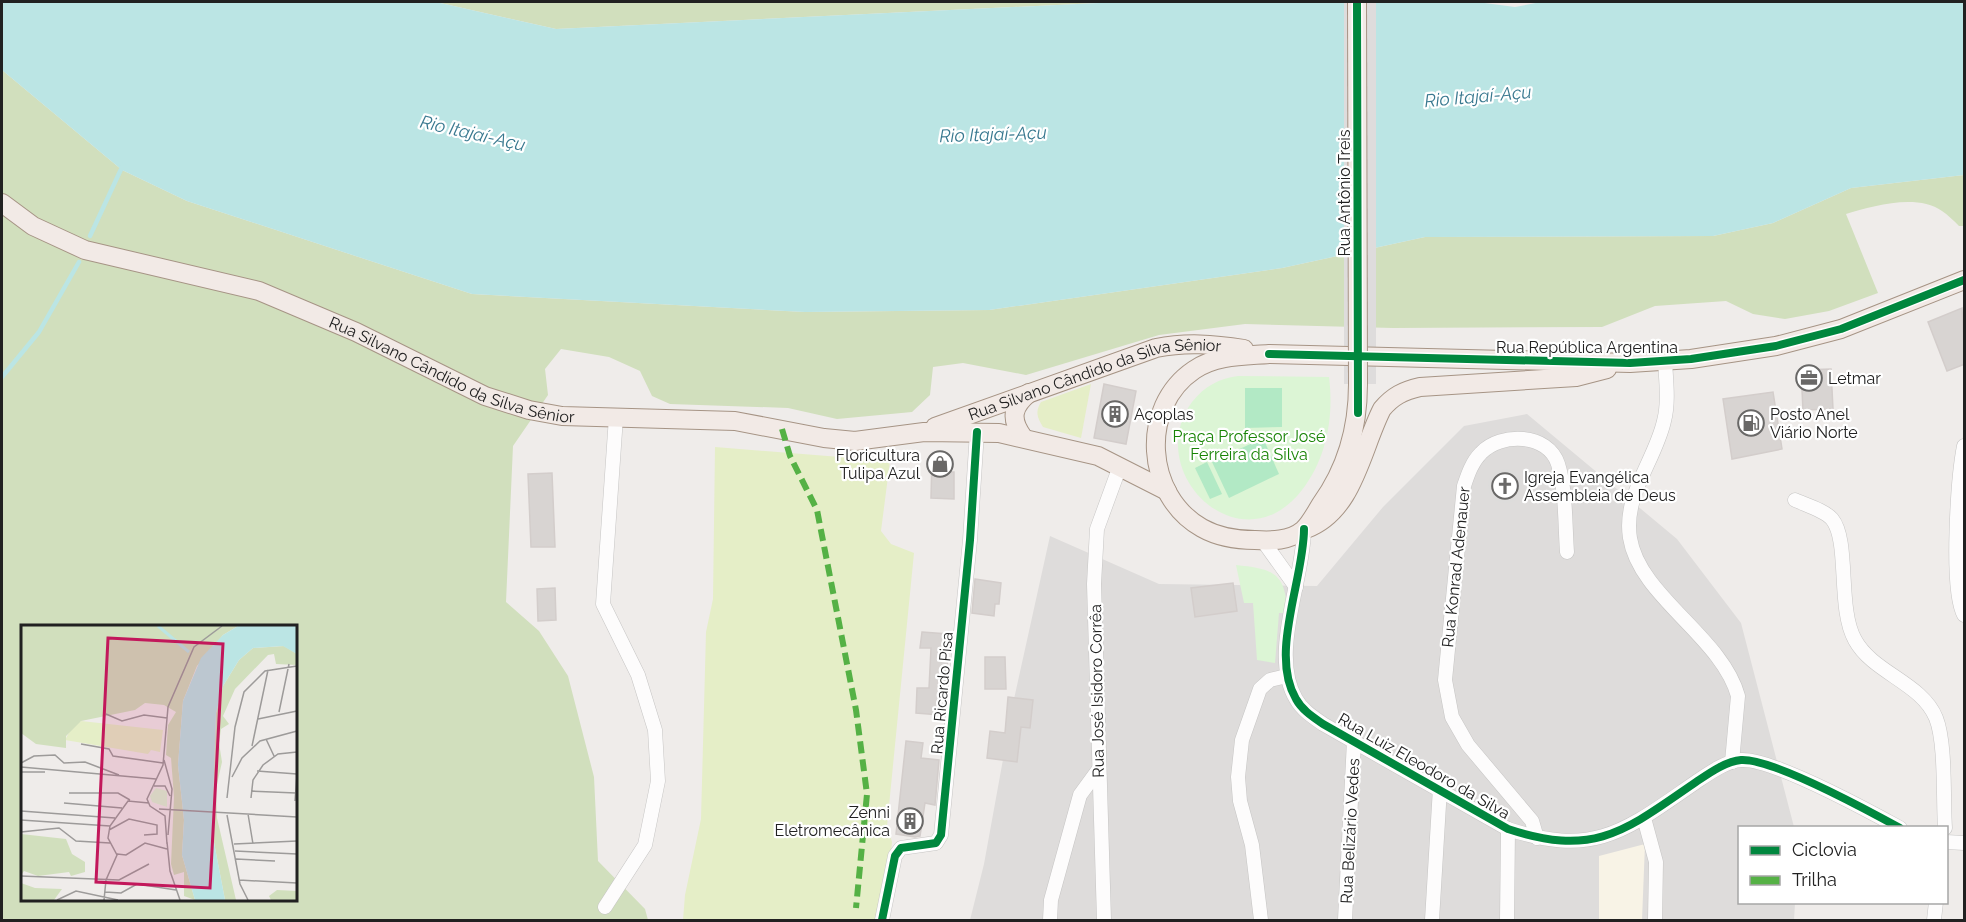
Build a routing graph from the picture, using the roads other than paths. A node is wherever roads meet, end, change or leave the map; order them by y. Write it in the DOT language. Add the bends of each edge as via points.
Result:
graph roads {
  1 [pos="1357,2"];
  2 [pos="2,203"];
  3 [pos="1965,280"];
  4 [pos="1269,354"];
  5 [pos="1665,361"];
  6 [pos="1630,363"];
  7 [pos="1032,391"];
  8 [pos="616,417"];
  9 [pos="924,432"];
  10 [pos="977,432"];
  11 [pos="1023,437"];
  12 [pos="1965,446"];
  13 [pos="1120,466"];
  14 [pos="1167,491"];
  15 [pos="1795,500"];
  16 [pos="1304,529"];
  17 [pos="1263,541"];
  18 [pos="1568,552"];
  19 [pos="1296,587"];
  20 [pos="1965,615"];
  21 [pos="1287,676"];
  22 [pos="1354,741"];
  23 [pos="1732,762"];
  24 [pos="1099,769"];
  25 [pos="1440,788"];
  26 [pos="1644,818"];
  27 [pos="1896,826"];
  28 [pos="1945,826"];
  29 [pos="1508,829"];
  30 [pos="1537,838"];
  31 [pos="1948,842"];
  32 [pos="1965,843"];
  33 [pos="1936,904"];
  34 [pos="605,907"];
  35 [pos="882,921"];
  36 [pos="1050,921"];
  37 [pos="1104,921"];
  38 [pos="1261,921"];
  39 [pos="1345,921"];
  40 [pos="1432,921"];
  41 [pos="1507,921"];
  42 [pos="1655,921"];
  43 [pos="1934,921"];
  1 -- 16 [label="main road, Rua Antônio Treis, bridge" via="1358,413 1354,438 1325,499"];
  2 -- 8 [label="main road, Rua Silvano Cândido da Silva Sênior" via="33,226 85,249 258,291 356,332 485,396 562,416"];
  3 -- 5 [label="main road, Rua República Argentina" via="1841,329 1721,356"];
  4 -- 6 [label="main road, Rua República Argentina"];
  4 -- 7 [label="main road, Rua Silvano Cândido da Silva Sênior" via="1206,343 1180,343"];
  4 -- 14 [label="main road" via="1209,362 1173,389 1157,427 1155,454"];
  5 -- 6 [label="main road, Rua República Argentina"];
  5 -- 23 [label="street" via="1664,421 1628,519 1630,541 1643,572 1703,639 1735,686 1738,696"];
  6 -- 16 [label="main road" via="1576,377 1404,391 1382,409 1337,507 1320,523"];
  7 -- 9 [label="main road, Rua Silvano Cândido da Silva Sênior"];
  7 -- 11 [label="main road" via="1014,410 1016,427"];
  8 -- 9 [label="main road, Rua Silvano Cândido da Silva Sênior" via="735,421 855,441"];
  8 -- 34 [label="street" via="603,604 639,675 655,730 658,781 645,845"];
  9 -- 10 [label="main road, Rua Silvano Cândido da Silva Sênior"];
  10 -- 11 [label="main road, Rua Silvano Cândido da Silva Sênior"];
  10 -- 35 [label="street, Rua Ricardo Pisa" via="941,835 936,843 901,848 895,856"];
  11 -- 13 [label="main road, Rua Silvano Cândido da Silva Sênior" via="1098,456"];
  12 -- 20 [label="street" via="1960,464 1957,535 1959,591"];
  13 -- 14 [label="main road, Rua Silvano Cândido da Silva Sênior"];
  13 -- 24 [label="street, Rua José Isidoro Corrêa" via="1098,530 1094,584"];
  14 -- 17 [label="main road" via="1178,507 1203,529 1238,540"];
  15 -- 28 [label="street" via="1832,519 1838,534 1844,601 1855,640 1871,660 1927,702 1936,719"];
  16 -- 17 [label="main road" via="1285,538"];
  16 -- 19 [label="street, Rua Luiz Eleodoro da Silva"];
  17 -- 19 [label="street"];
  18 -- 30 [label="street, Rua Konrad Adenauer" via="1558,464 1551,449 1531,439 1501,441 1482,452 1469,470 1464,486 1445,680 1452,717 1468,745 1532,820"];
  19 -- 21 [label="street, Rua Luiz Eleodoro da Silva" via="1285,655"];
  21 -- 22 [label="street, Rua Luiz Eleodoro da Silva" via="1295,698 1307,713"];
  21 -- 38 [label="street" via="1270,680 1260,689 1242,740 1238,777 1252,845"];
  22 -- 25 [label="street, Rua Luiz Eleodoro da Silva"];
  22 -- 39 [label="street, Rua Belizário Vedes"];
  23 -- 26 [label="street, Rua Luiz Eleodoro da Silva"];
  23 -- 27 [label="street" via="1752,761 1776,768"];
  24 -- 36 [label="street" via="1080,795 1053,889"];
  24 -- 37 [label="street, Rua José Isidoro Corrêa"];
  25 -- 29 [label="street, Rua Luiz Eleodoro da Silva"];
  25 -- 40 [label="street"];
  26 -- 30 [label="street, Rua Luiz Eleodoro da Silva" via="1595,840"];
  26 -- 42 [label="street" via="1656,862"];
  29 -- 30 [label="street, Rua Luiz Eleodoro da Silva"];
  29 -- 41 [label="street"];
  31 -- 32 [label="street"];
  33 -- 43 [label="street"];
}
